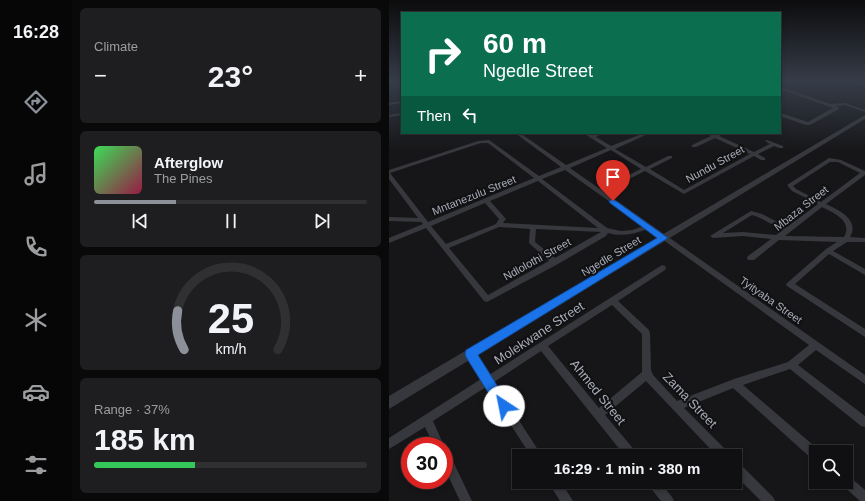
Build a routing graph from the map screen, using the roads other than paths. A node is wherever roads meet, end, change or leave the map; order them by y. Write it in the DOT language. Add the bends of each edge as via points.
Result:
graph roads {
  1 [pos="840,104"];
  2 [pos="846,104"];
  3 [pos="831,105"];
  4 [pos="865,111"];
  5 [pos="401,114"];
  6 [pos="781,114"];
  7 [pos="865,117"];
  8 [pos="389,118"];
  9 [pos="518,134"];
  10 [pos="587,134"];
  11 [pos="599,134"];
  12 [pos="645,134"];
  13 [pos="710,134"];
  14 [pos="720,134"];
  15 [pos="715,136"];
  16 [pos="592,137"];
  17 [pos="767,141"];
  18 [pos="774,144"];
  19 [pos="694,146"];
  20 [pos="781,147"];
  21 [pos="611,149"];
  22 [pos="754,154"];
  23 [pos="670,157"];
  24 [pos="763,159"];
  25 [pos="566,168"];
  26 [pos="645,169"];
  27 [pos="389,172"];
  28 [pos="864,173"];
  29 [pos="389,175"];
  30 [pos="538,180"];
  31 [pos="619,182"];
  32 [pos="487,201"];
  33 [pos="822,204"];
  34 [pos="389,220"];
  35 [pos="425,223"];
  36 [pos="498,225"];
  37 [pos="533,227"];
  38 [pos="648,227"];
  39 [pos="605,230"];
  40 [pos="788,230"];
  41 [pos="664,238"];
  42 [pos="779,238"];
  43 [pos="846,239"];
  44 [pos="865,240"];
  45 [pos="389,241"];
  46 [pos="445,247"];
  47 [pos="829,251"];
  48 [pos="751,258"];
  49 [pos="555,262"];
  50 [pos="662,268"];
  51 [pos="865,272"];
  52 [pos="613,300"];
  53 [pos="865,333"];
  54 [pos="816,345"];
  55 [pos="542,346"];
  56 [pos="471,354"];
  57 [pos="791,365"];
  58 [pos="647,374"];
  59 [pos="865,380"];
  60 [pos="487,381"];
  61 [pos="734,383"];
  62 [pos="389,403"];
  63 [pos="676,406"];
  64 [pos="598,415"];
  65 [pos="427,420"];
  66 [pos="865,422"];
  67 [pos="435,437"];
  68 [pos="389,444"];
  69 [pos="532,449"];
  70 [pos="626,449"];
  71 [pos="718,449"];
  72 [pos="809,449"];
  73 [pos="453,474"];
  74 [pos="742,474"];
  75 [pos="853,487"];
  76 [pos="559,489"];
  77 [pos="659,489"];
  78 [pos="865,498"];
  79 [pos="466,501"];
  80 [pos="567,501"];
  81 [pos="668,501"];
  82 [pos="769,501"];
  1 -- 3 [label="street"];
  2 -- 4 [label="street"];
  3 -- 6 [label="street" via="837,109 808,124"];
  5 -- 8 [label="street"];
  7 -- 41 [label="street, Ngedle Street"];
  9 -- 25 [label="street, Tyityaba Street"];
  10 -- 16 [label="street, Nundu Street"];
  11 -- 16 [label="street"];
  12 -- 21 [label="street, Mntanezulu Street"];
  13 -- 15 [label="street, Nundu Street"];
  14 -- 15 [label="street"];
  15 -- 19 [label="street"];
  15 -- 22 [label="street, Nundu Street"];
  16 -- 21 [label="street, Nundu Street"];
  17 -- 18 [label="street"];
  18 -- 20 [label="street"];
  18 -- 22 [label="street, Nundu Street"];
  21 -- 25 [label="street, Mntanezulu Street"];
  21 -- 26 [label="street, Nundu Street"];
  22 -- 24 [label="street"];
  22 -- 26 [label="street, Nundu Street" via="684,192"];
  23 -- 26 [label="street"];
  25 -- 30 [label="street, Mntanezulu Street"];
  25 -- 38 [label="street, Tyityaba Street"];
  26 -- 31 [label="street"];
  27 -- 30 [label="street" via="486,141 491,142"];
  28 -- 33 [label="street, Mbaza Street"];
  28 -- 33 [label="street" via="829,160 790,185 794,190"];
  29 -- 35 [label="street, Ndlolothi Street"];
  30 -- 32 [label="street, Mntanezulu Street"];
  30 -- 39 [label="street"];
  32 -- 35 [label="street, Mntanezulu Street"];
  32 -- 36 [label="street" via="503,219"];
  33 -- 40 [label="street, Mbaza Street"];
  33 -- 43 [label="street" via="847,221 851,228"];
  34 -- 35 [label="street"];
  35 -- 45 [label="street, Mntanezulu Street"];
  35 -- 46 [label="street, Ndlolothi Street"];
  36 -- 37 [label="street"];
  36 -- 46 [label="street"];
  37 -- 39 [label="street"];
  37 -- 49 [label="street" via="532,243"];
  38 -- 39 [label="street" via="622,233"];
  38 -- 41 [label="street, Tyityaba Street"];
  39 -- 49 [label="street, Ndlolothi Street" via="605,234 599,238"];
  40 -- 42 [label="street, Mbaza Street"];
  40 -- 42 [label="street" via="761,215 751,213 713,236 743,234"];
  41 -- 54 [label="street, Tyityaba Street"];
  41 -- 56 [label="street, Ngedle Street"];
  42 -- 43 [label="street"];
  42 -- 48 [label="street, Mbaza Street"];
  43 -- 44 [label="street"];
  43 -- 47 [label="street"];
  46 -- 49 [label="street, Ndlolothi Street" via="487,299"];
  47 -- 51 [label="street"];
  47 -- 53 [label="street" via="791,284"];
  50 -- 52 [label="street, Molekwane Street"];
  52 -- 55 [label="street, Molekwane Street"];
  52 -- 58 [label="street, Zama Street" via="646,332"];
  54 -- 57 [label="street"];
  54 -- 59 [label="street, Tyityaba Street"];
  55 -- 60 [label="street, Molekwane Street"];
  55 -- 64 [label="street, Ahmed Street"];
  56 -- 60 [label="street"];
  56 -- 62 [label="street, Ngedle Street"];
  57 -- 61 [label="street"];
  57 -- 66 [label="street"];
  58 -- 63 [label="street, Zama Street"];
  58 -- 64 [label="street"];
  60 -- 65 [label="street, Molekwane Street"];
  60 -- 69 [label="street"];
  61 -- 63 [label="street"];
  61 -- 72 [label="street"];
  63 -- 71 [label="street, Zama Street"];
  64 -- 70 [label="street, Ahmed Street"];
  65 -- 67 [label="street"];
  65 -- 68 [label="street, Molekwane Street"];
  73 -- 79 [label="street"];
  74 -- 82 [label="street"];
  75 -- 78 [label="street"];
  76 -- 80 [label="street"];
  77 -- 81 [label="street"];
}
